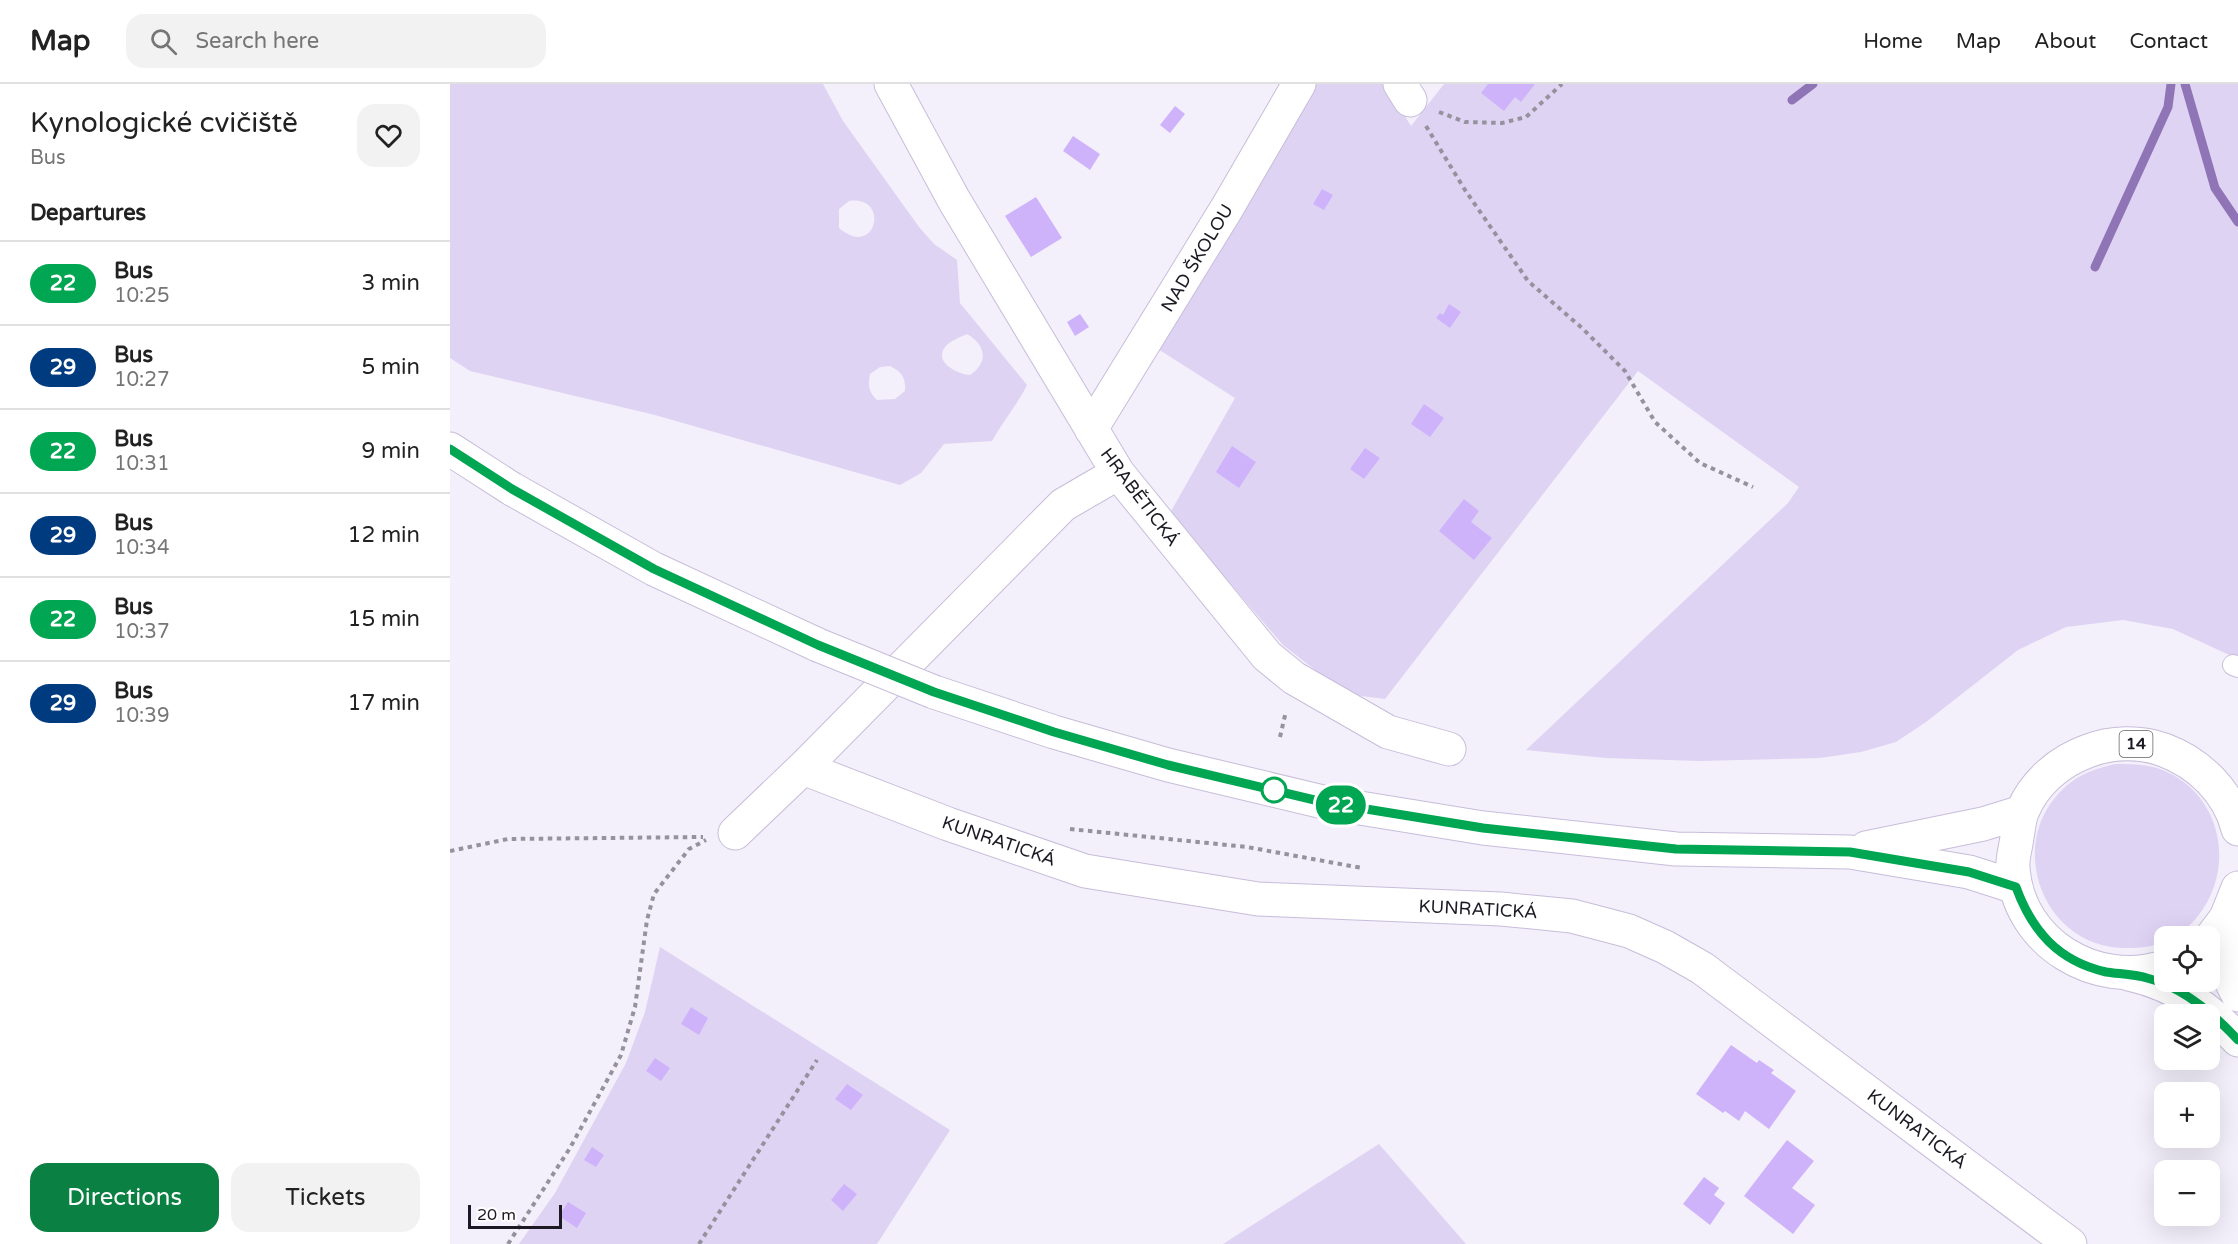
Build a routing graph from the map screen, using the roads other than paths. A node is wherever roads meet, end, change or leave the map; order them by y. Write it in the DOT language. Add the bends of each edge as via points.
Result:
graph roads {
  1 [pos="891,84"];
  2 [pos="1299,84"];
  3 [pos="1091,429"];
  4 [pos="450,449"];
  5 [pos="1118,473"];
  6 [pos="1449,749"];
  7 [pos="2191,763"];
  8 [pos="803,768"];
  9 [pos="2238,782"];
  10 [pos="2022,812"];
  11 [pos="2238,830"];
  12 [pos="735,833"];
  13 [pos="1850,852"];
  14 [pos="2016,887"];
  15 [pos="2228,911"];
  16 [pos="2154,970"];
  17 [pos="2129,974"];
  18 [pos="2238,995"];
  19 [pos="2238,1040"];
  20 [pos="2070,1244"];
  1 -- 3 [label="street, HRABĚTICKÁ" via="954,200"];
  2 -- 3 [label="street, NAD ŠKOLOU"];
  3 -- 5 [label="street, HRABĚTICKÁ"];
  4 -- 13 [label="street, bridge" via="512,489 654,569 818,645 934,692 1168,765 1323,802 1483,828 1676,849"];
  5 -- 6 [label="street, HRABĚTICKÁ" via="1267,656 1294,678 1388,732"];
  5 -- 8 [label="street" via="1063,505"];
  7 -- 9 [label="street, 14"];
  7 -- 10 [label="street, 14" via="2145,745 2095,748 2051,772"];
  7 -- 11 [label="street, 14" via="2218,788"];
  8 -- 12 [label="street"];
  8 -- 20 [label="street, KUNRATICKÁ" via="1084,871 1258,899 1501,909 1572,916 1629,931 1702,968"];
  10 -- 13 [label="street"];
  10 -- 14 [label="street, 14" via="2012,866"];
  13 -- 14 [label="street" via="1969,872"];
  14 -- 17 [label="street, 14" via="2034,927 2049,943 2086,966"];
  15 -- 18 [label="street" via="2222,931 2222,957"];
  16 -- 17 [label="street, 14"];
  17 -- 19 [label="street" via="2166,985 2188,997"];
}
